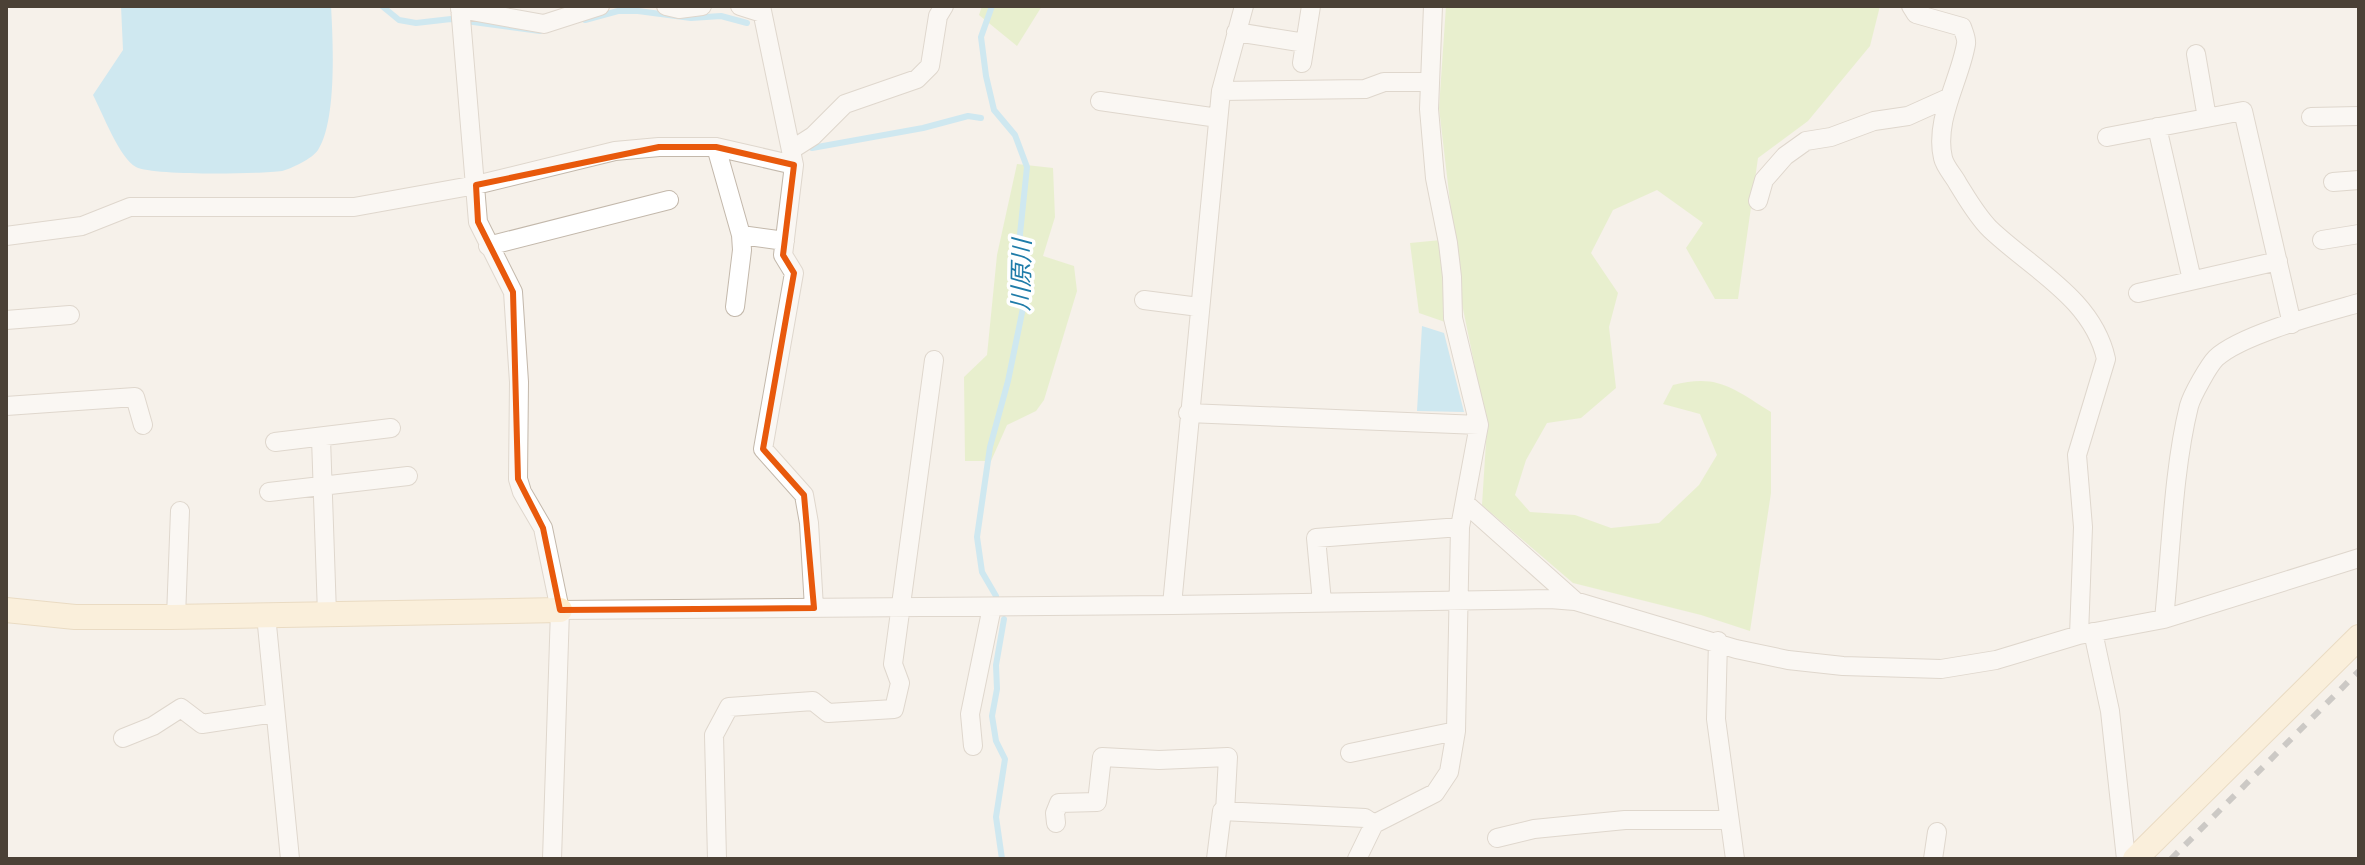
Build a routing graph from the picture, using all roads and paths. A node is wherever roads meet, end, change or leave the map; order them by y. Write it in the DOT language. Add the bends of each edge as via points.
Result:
graph roads {
  1 [pos="600,6"];
  2 [pos="666,6"];
  3 [pos="702,6"];
  4 [pos="740,6"];
  5 [pos="944,6"];
  6 [pos="1244,6"];
  7 [pos="1311,6"];
  8 [pos="1433,6"];
  9 [pos="1911,6"];
  10 [pos="762,9"];
  11 [pos="460,14"];
  12 [pos="1236,32"];
  13 [pos="1305,43"];
  14 [pos="2196,54"];
  15 [pos="1302,63"];
  16 [pos="1429,82"];
  17 [pos="1221,91"];
  18 [pos="1948,98"];
  19 [pos="1100,101"];
  20 [pos="2359,116"];
  21 [pos="2311,117"];
  22 [pos="1218,118"];
  23 [pos="2207,118"];
  24 [pos="2157,127"];
  25 [pos="2107,137"];
  26 [pos="716,147"];
  27 [pos="793,157"];
  28 [pos="2359,180"];
  29 [pos="2333,182"];
  30 [pos="476,185"];
  31 [pos="669,200"];
  32 [pos="1758,201"];
  33 [pos="2359,234"];
  34 [pos="741,235"];
  35 [pos="6,236"];
  36 [pos="2322,240"];
  37 [pos="785,241"];
  38 [pos="488,246"];
  39 [pos="2278,261"];
  40 [pos="2192,280"];
  41 [pos="2138,293"];
  42 [pos="1144,300"];
  43 [pos="2359,303"];
  44 [pos="735,307"];
  45 [pos="1199,307"];
  46 [pos="70,315"];
  47 [pos="6,320"];
  48 [pos="2292,324"];
  49 [pos="934,360"];
  50 [pos="6,406"];
  51 [pos="1188,413"];
  52 [pos="143,425"];
  53 [pos="1479,425"];
  54 [pos="391,428"];
  55 [pos="321,438"];
  56 [pos="275,442"];
  57 [pos="408,476"];
  58 [pos="322,485"];
  59 [pos="269,492"];
  60 [pos="1465,503"];
  61 [pos="180,511"];
  62 [pos="1460,527"];
  63 [pos="2359,558"];
  64 [pos="1457,601"];
  65 [pos="1575,601"];
  66 [pos="1322,602"];
  67 [pos="1172,605"];
  68 [pos="901,607"];
  69 [pos="992,607"];
  70 [pos="814,608"];
  71 [pos="6,610"];
  72 [pos="560,610"];
  73 [pos="327,614"];
  74 [pos="266,615"];
  75 [pos="176,617"];
  76 [pos="2164,619"];
  77 [pos="2086,634"];
  78 [pos="2359,637"];
  79 [pos="1718,641"];
  80 [pos="275,713"];
  81 [pos="1456,731"];
  82 [pos="123,738"];
  83 [pos="973,746"];
  84 [pos="1350,753"];
  85 [pos="1225,812"];
  86 [pos="1729,820"];
  87 [pos="1056,823"];
  88 [pos="1374,824"];
  89 [pos="1937,832"];
  90 [pos="1497,838"];
  91 [pos="290,859"];
  92 [pos="552,859"];
  93 [pos="717,859"];
  94 [pos="1216,859"];
  95 [pos="1357,859"];
  96 [pos="1735,859"];
  97 [pos="1933,859"];
  98 [pos="2126,859"];
  99 [pos="2135,859"];
  1 -- 11 [label="street" via="544,24"];
  2 -- 3 [label="street"];
  4 -- 10 [label="street"];
  5 -- 27 [label="street" via="930,66 917,79 845,104"];
  6 -- 12 [label="street"];
  7 -- 13 [label="street"];
  8 -- 16 [label="street"];
  9 -- 18 [label="street" via="1916,14 1962,27 1967,41"];
  10 -- 27 [label="street"];
  11 -- 30 [label="street"];
  12 -- 13 [label="street"];
  12 -- 17 [label="street"];
  13 -- 15 [label="street"];
  14 -- 23 [label="street"];
  16 -- 17 [label="street" via="1384,82 1365,89"];
  16 -- 53 [label="street" via="1453,318"];
  17 -- 22 [label="street"];
  18 -- 32 [label="street" via="1908,116 1806,141 1764,180"];
  18 -- 77 [label="street" via="1943,159 1974,210 2072,299 2103,345 2106,359 2077,455"];
  19 -- 22 [label="street"];
  20 -- 21 [label="street"];
  22 -- 45 [label="street"];
  23 -- 24 [label="street"];
  23 -- 39 [label="street" via="2243,111"];
  24 -- 25 [label="street"];
  24 -- 40 [label="street"];
  26 -- 27 [label="street"];
  26 -- 30 [label="street" via="615,151"];
  26 -- 34 [label="street"];
  27 -- 37 [label="street"];
  28 -- 29 [label="street"];
  30 -- 35 [label="street" via="354,207 130,207 82,226"];
  30 -- 38 [label="street" via="478,222"];
  31 -- 38 [label="street"];
  33 -- 36 [label="street"];
  34 -- 37 [label="street"];
  34 -- 44 [label="street"];
  37 -- 70 [label="street" via="783,255 794,273 763,449 804,495"];
  38 -- 72 [label="street" via="513,292 518,479 543,528"];
  39 -- 40 [label="street"];
  39 -- 48 [label="street"];
  40 -- 41 [label="street"];
  42 -- 45 [label="street"];
  43 -- 48 [label="street"];
  45 -- 51 [label="street"];
  46 -- 47 [label="street"];
  48 -- 76 [label="street" via="2236,345 2215,359 2189,403"];
  49 -- 68 [label="street"];
  50 -- 52 [label="street" via="135,397"];
  51 -- 53 [label="street"];
  51 -- 67 [label="street"];
  53 -- 60 [label="street"];
  54 -- 55 [label="street"];
  55 -- 56 [label="street"];
  55 -- 58 [label="street"];
  57 -- 58 [label="street"];
  58 -- 59 [label="street"];
  58 -- 73 [label="street"];
  60 -- 62 [label="street"];
  60 -- 65 [label="street"];
  61 -- 75 [label="street"];
  62 -- 64 [label="street"];
  62 -- 66 [label="street" via="1316,538"];
  63 -- 76 [label="street"];
  64 -- 65 [label="street"];
  64 -- 66 [label="street"];
  64 -- 81 [label="street"];
  65 -- 79 [label="street"];
  66 -- 67 [label="street"];
  67 -- 69 [label="street"];
  68 -- 69 [label="street"];
  68 -- 70 [label="street"];
  68 -- 93 [label="street" via="893,664 900,683 894,709 828,713 813,701 729,707 714,735"];
  69 -- 83 [label="street" via="970,714"];
  70 -- 72 [label="street"];
  71 -- 75 [label="street" via="75,617"];
  72 -- 73 [label="street"];
  72 -- 92 [label="street"];
  73 -- 74 [label="street"];
  74 -- 75 [label="street"];
  74 -- 80 [label="street"];
  76 -- 77 [label="street"];
  77 -- 79 [label="street" via="1996,660 1941,669 1788,660"];
  77 -- 98 [label="street" via="2110,711"];
  78 -- 99 [label="street"];
  79 -- 86 [label="street" via="1716,719"];
  80 -- 82 [label="street" via="202,724 181,708"];
  80 -- 91 [label="street"];
  81 -- 84 [label="street"];
  81 -- 88 [label="street" via="1449,772 1435,793"];
  85 -- 87 [label="street" via="1228,757 1102,757 1097,802 1059,803"];
  85 -- 88 [label="street" via="1365,818"];
  85 -- 94 [label="street"];
  86 -- 90 [label="street" via="1625,820"];
  86 -- 96 [label="street"];
  88 -- 95 [label="street"];
  89 -- 97 [label="street"];
}
